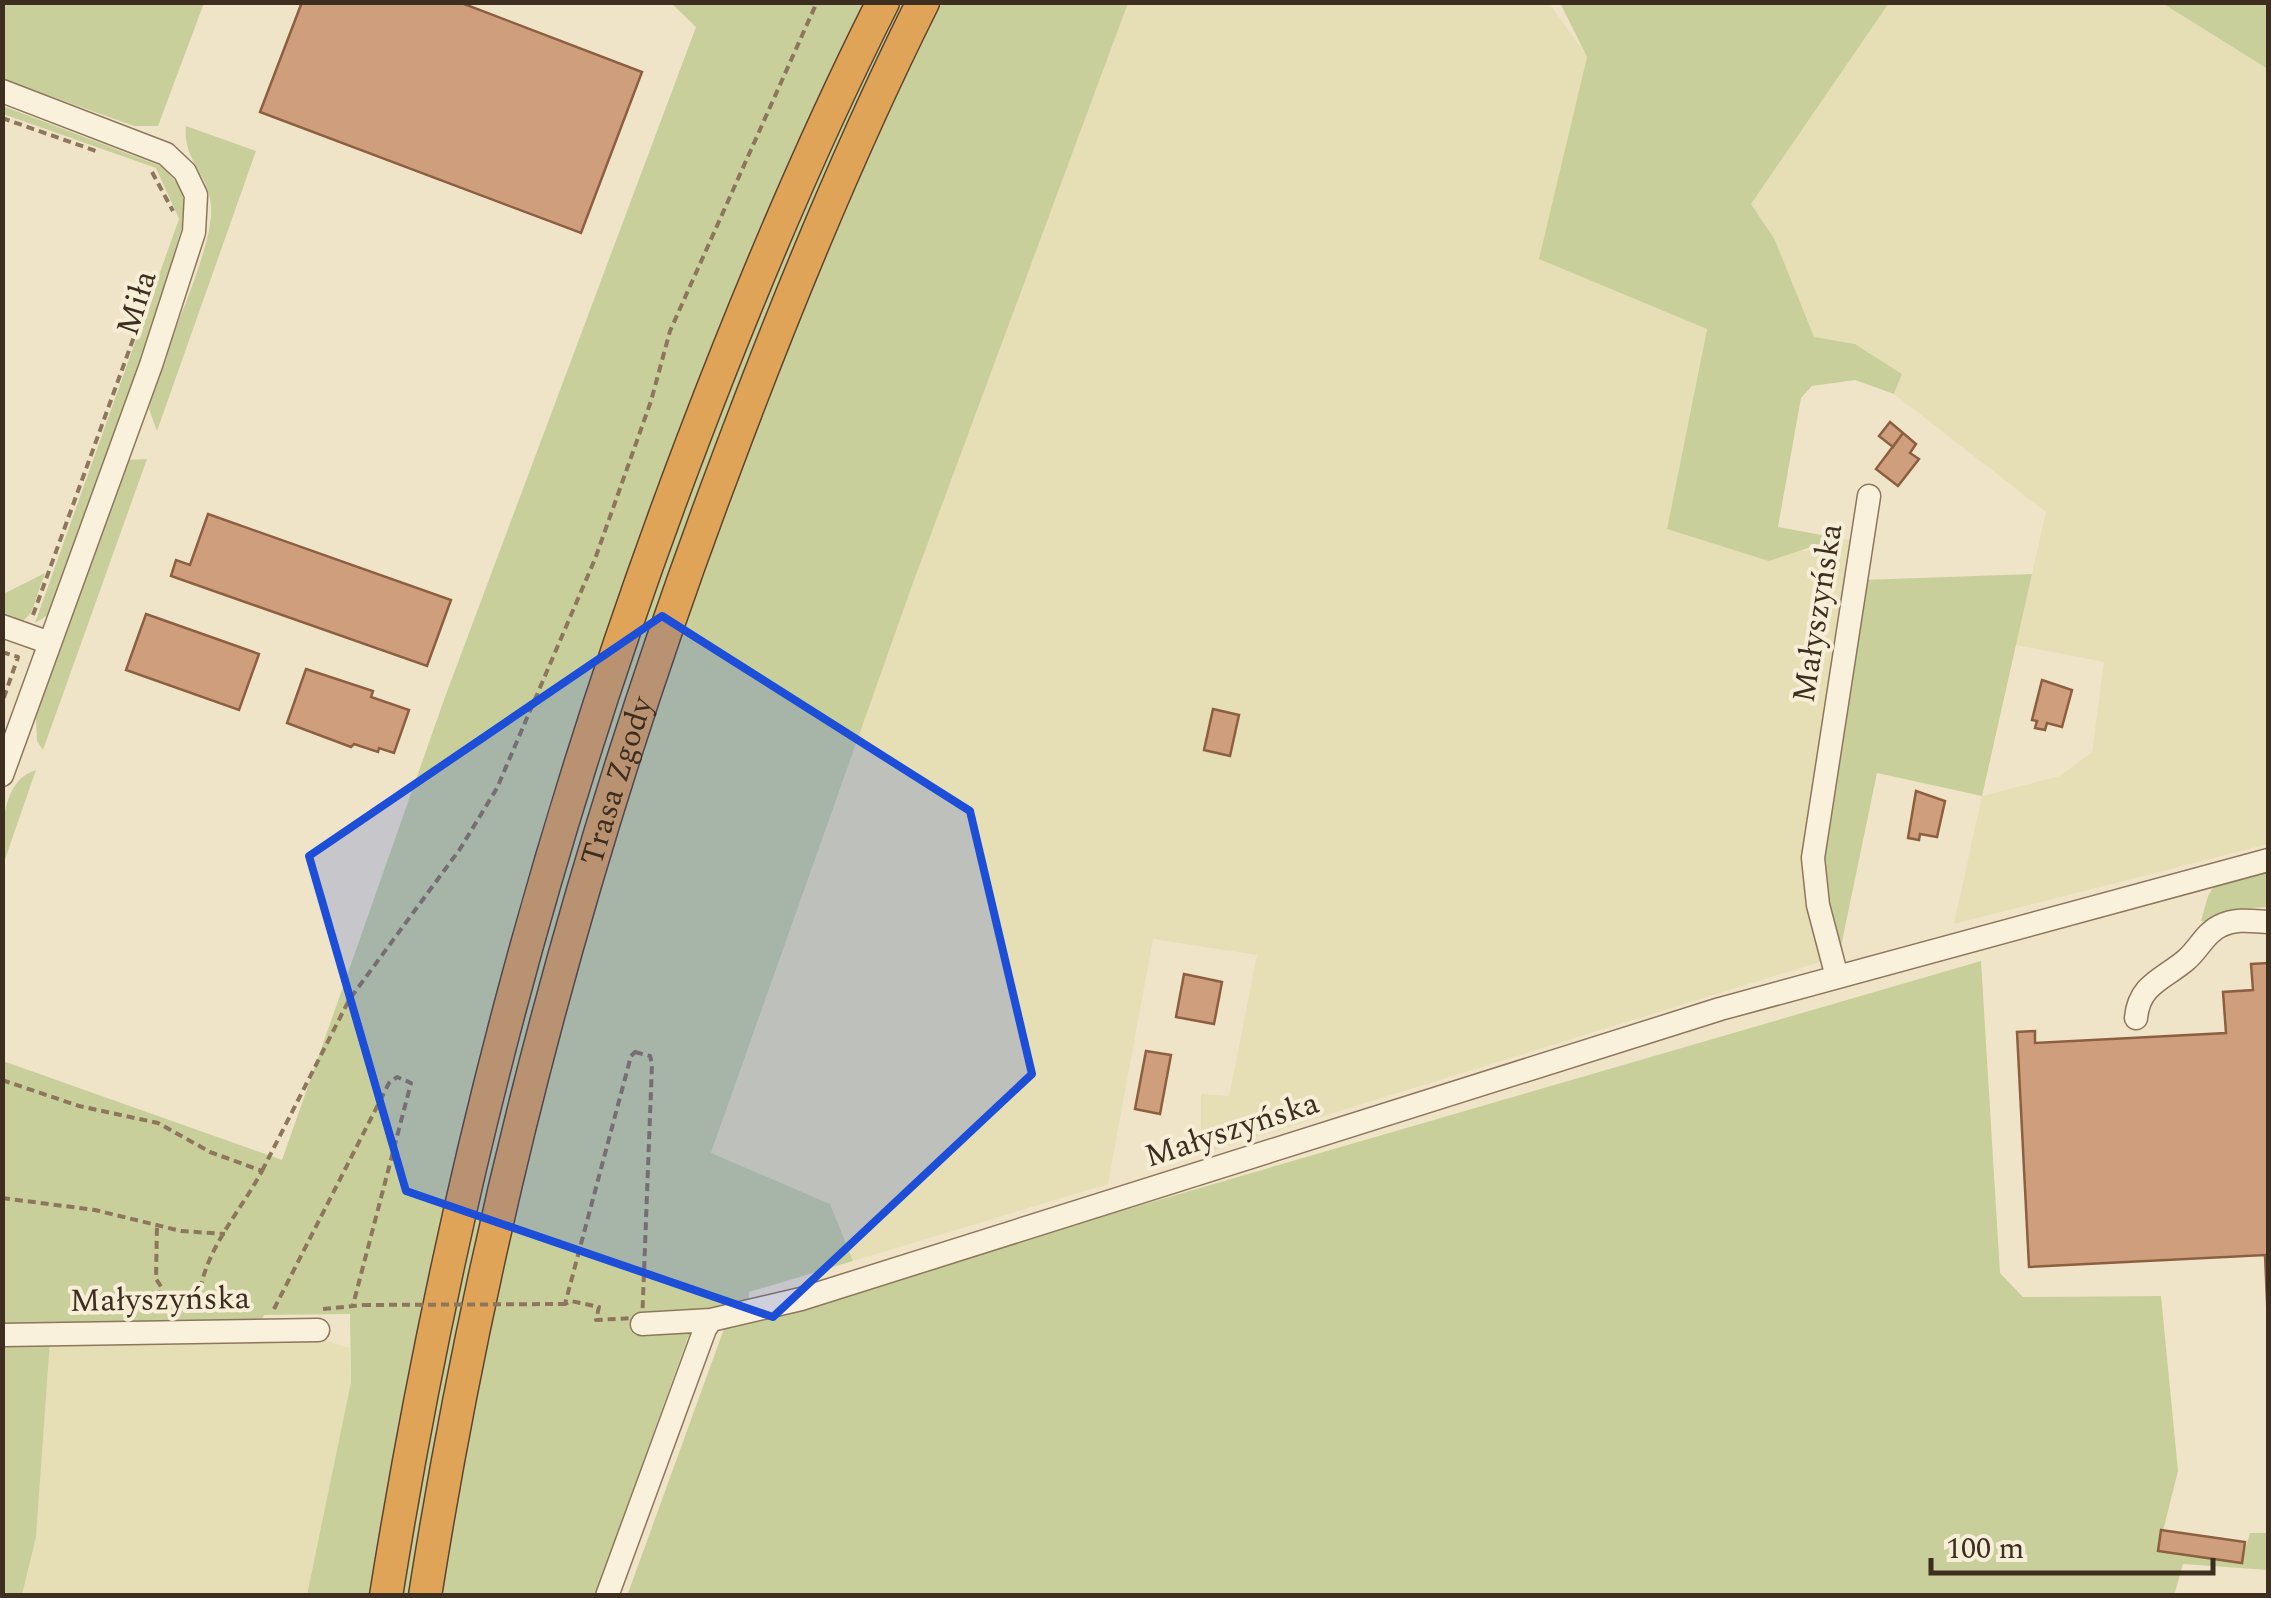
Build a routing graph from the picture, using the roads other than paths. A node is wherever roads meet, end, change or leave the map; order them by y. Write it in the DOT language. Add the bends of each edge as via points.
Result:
graph roads {
  1 [pos="883,2"];
  2 [pos="923,2"];
  3 [pos="2,91"];
  4 [pos="1869,496"];
  5 [pos="2,626"];
  6 [pos="50,643"];
  7 [pos="2,775"];
  8 [pos="2268,860"];
  9 [pos="2268,922"];
  10 [pos="1837,976"];
  11 [pos="2136,1018"];
  12 [pos="642,1318"];
  13 [pos="712,1320"];
  14 [pos="318,1324"];
  15 [pos="2,1334"];
  16 [pos="386,1596"];
  17 [pos="426,1596"];
  18 [pos="607,1596"];
  1 -- 16 [label="highway, Trasa Zgody" via="726,353 652,547 538,900 448,1254"];
  2 -- 17 [label="highway, Trasa Zgody" via="761,369 626,744 511,1152"];
  3 -- 6 [label="street, Miła" via="166,154 191,183 198,208 150,365"];
  4 -- 10 [label="street, Małyszyńska" via="1813,858"];
  5 -- 6 [label="street"];
  6 -- 7 [label="street, Miła"];
  8 -- 10 [label="street, Małyszyńska"];
  9 -- 11 [label="street" via="2236,921 2210,932 2150,984"];
  10 -- 13 [label="street, Małyszyńska" via="801,1299"];
  12 -- 13 [label="street, Małyszyńska"];
  13 -- 18 [label="street"];
  14 -- 15 [label="street, Małyszyńska" via="200,1333"];
}
